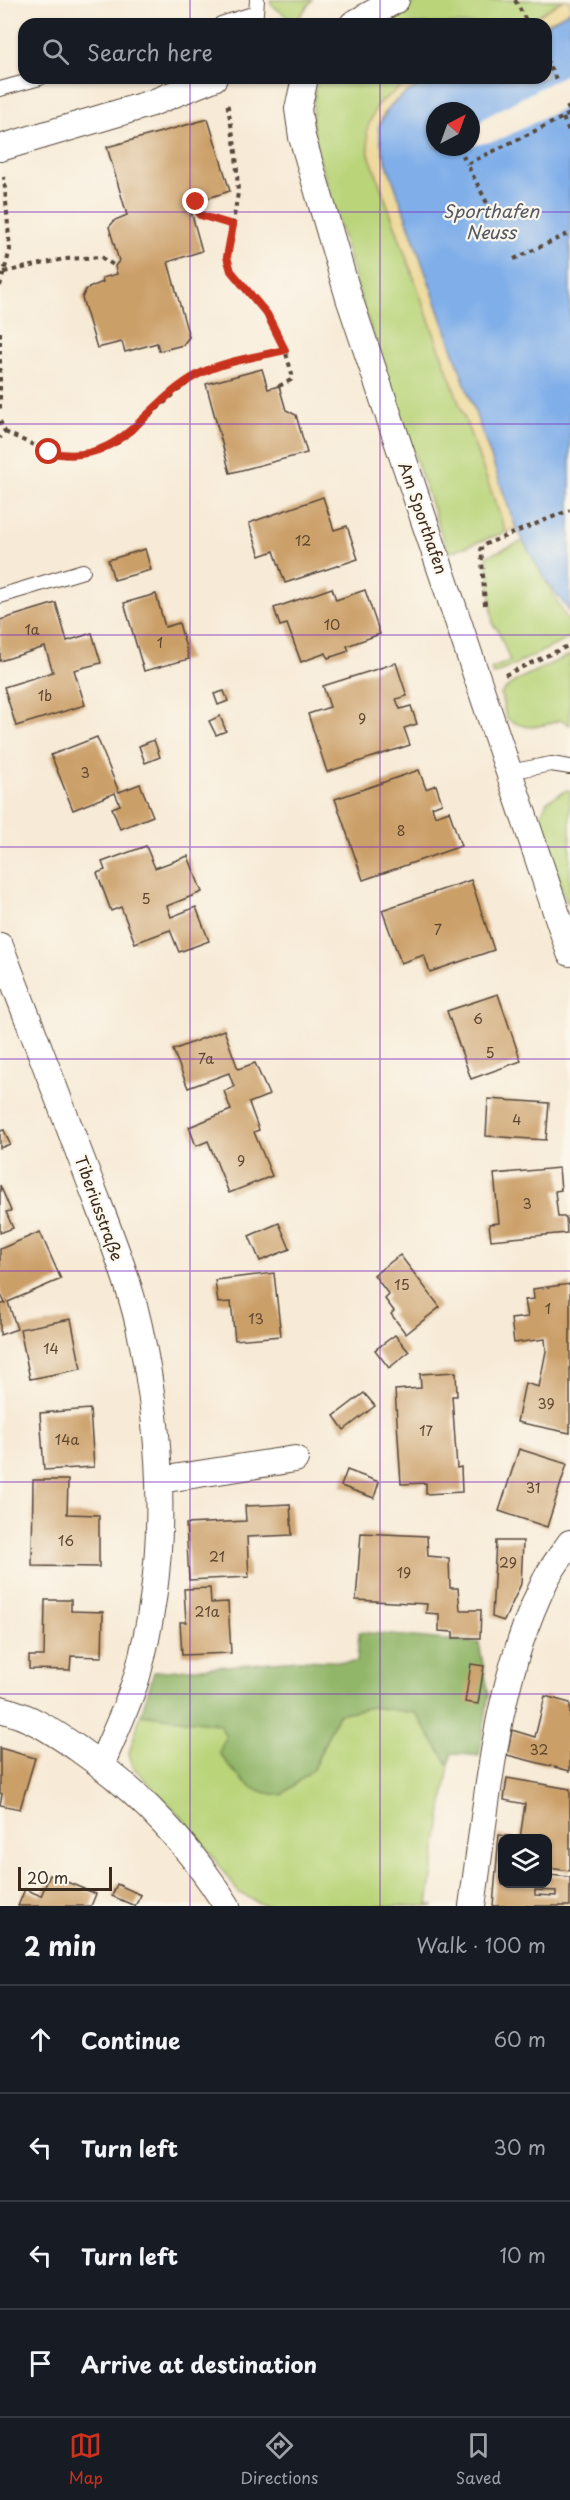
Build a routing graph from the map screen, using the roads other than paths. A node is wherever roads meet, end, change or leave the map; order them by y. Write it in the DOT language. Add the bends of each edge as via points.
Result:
graph roads {
  1 [pos="257,0"];
  2 [pos="396,0"];
  3 [pos="242,18"];
  4 [pos="364,18"];
  5 [pos="18,84"];
  6 [pos="304,84"];
  7 [pos="0,89"];
  8 [pos="220,89"];
  9 [pos="1,159"];
  10 [pos="83,572"];
  11 [pos="0,596"];
  12 [pos="570,767"];
  13 [pos="510,772"];
  14 [pos="568,942"];
  15 [pos="0,946"];
  16 [pos="295,1459"];
  17 [pos="160,1480"];
  18 [pos="570,1543"];
  19 [pos="0,1709"];
  20 [pos="101,1765"];
  21 [pos="226,1906"];
  22 [pos="472,1906"];
  1 -- 3 [label="lane" via="256,14"];
  2 -- 4 [label="street"];
  5 -- 7 [label="lane"];
  6 -- 13 [label="street, Am Sporthafen" via="298,109 302,137 349,298"];
  8 -- 9 [label="street" via="152,103"];
  10 -- 11 [label="lane"];
  12 -- 13 [label="lane" via="551,764"];
  13 -- 14 [label="street, Am Sporthafen"];
  15 -- 17 [label="street, Tiberiusstraße" via="115,1249 138,1324 154,1404"];
  16 -- 17 [label="street"];
  17 -- 20 [label="street, Tiberiusstraße" via="159,1541 151,1612 136,1678"];
  18 -- 22 [label="street" via="546,1578 511,1668 498,1724"];
  19 -- 20 [label="street" via="50,1729"];
  20 -- 21 [label="street" via="137,1794 175,1833"];
}
